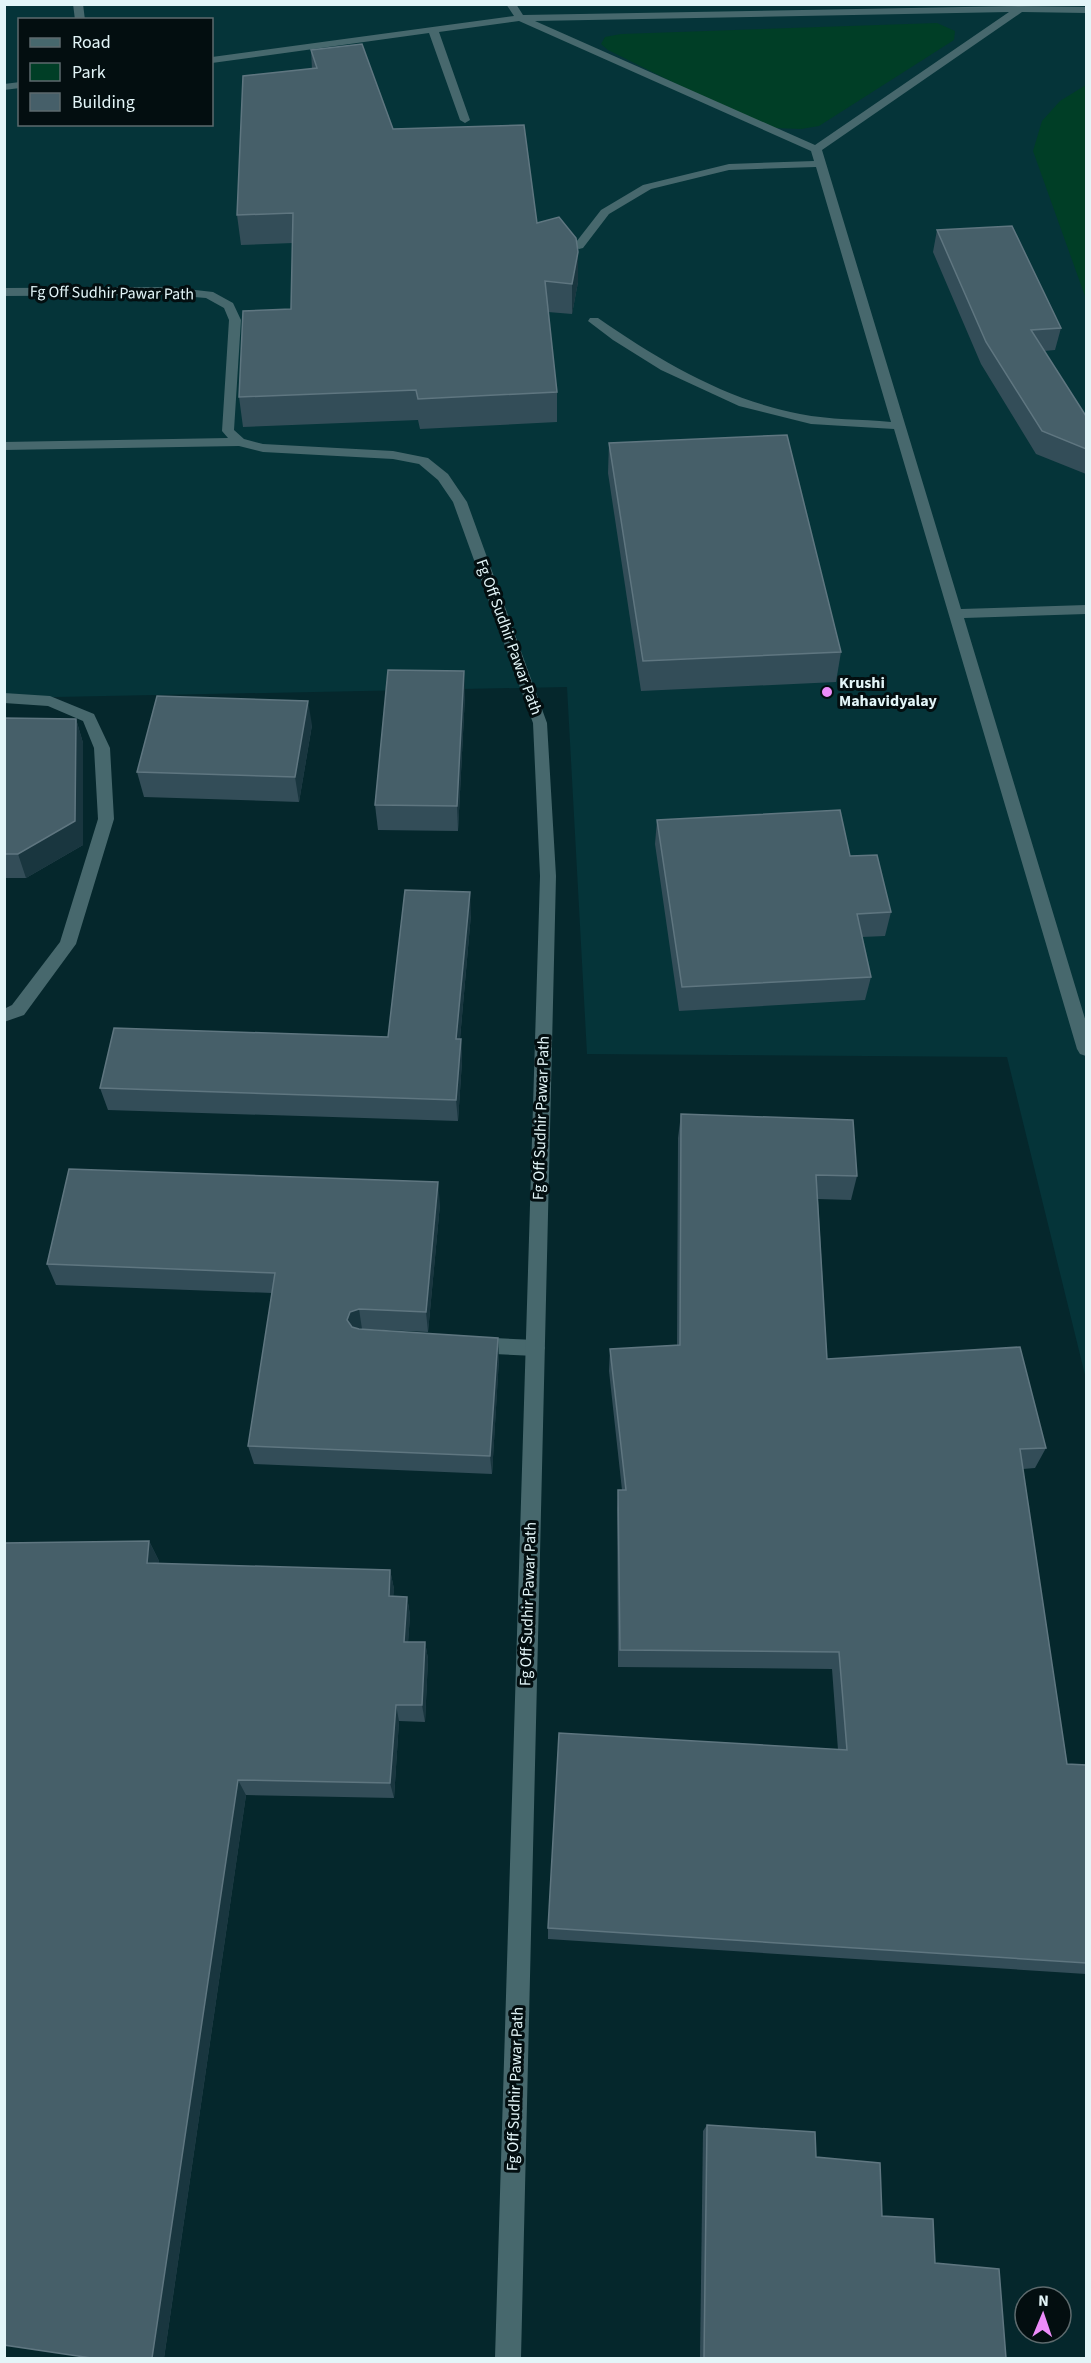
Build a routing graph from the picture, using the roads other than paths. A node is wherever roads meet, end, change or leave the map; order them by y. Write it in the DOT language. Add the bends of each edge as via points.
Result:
graph roads {
  1 [pos="511,4"];
  2 [pos="1020,7"];
  3 [pos="1086,10"];
  4 [pos="520,18"];
  5 [pos="433,30"];
  6 [pos="213,60"];
  7 [pos="465,120"];
  8 [pos="816,149"];
  9 [pos="821,164"];
  10 [pos="579,246"];
  11 [pos="4,292"];
  12 [pos="594,321"];
  13 [pos="899,426"];
  14 [pos="239,442"];
  15 [pos="4,446"];
  16 [pos="1086,609"];
  17 [pos="956,614"];
  18 [pos="4,698"];
  19 [pos="4,1017"];
  20 [pos="1086,1049"];
  21 [pos="459,1344"];
  22 [pos="534,1348"];
  23 [pos="508,2358"];
  1 -- 4 [label="street"];
  2 -- 3 [label="street"];
  2 -- 4 [label="street"];
  2 -- 8 [label="street"];
  4 -- 5 [label="street"];
  4 -- 8 [label="street"];
  5 -- 6 [label="street"];
  5 -- 7 [label="street"];
  8 -- 9 [label="street"];
  9 -- 10 [label="street" via="729,167 647,187 605,212"];
  9 -- 13 [label="street"];
  11 -- 14 [label="street, Fg Off Sudhir Pawar Path" via="169,291 209,295 229,306 235,320 228,431"];
  12 -- 13 [label="street" via="638,353 724,396 799,418"];
  13 -- 17 [label="street"];
  14 -- 15 [label="street"];
  14 -- 22 [label="street, Fg Off Sudhir Pawar Path" via="393,455 423,461 443,477 460,502 540,723 548,876"];
  16 -- 17 [label="street"];
  17 -- 20 [label="street"];
  18 -- 19 [label="street" via="50,701 89,718 102,748 106,819 68,944 18,1010"];
  21 -- 22 [label="street"];
  22 -- 23 [label="street, Fg Off Sudhir Pawar Path"];
}
